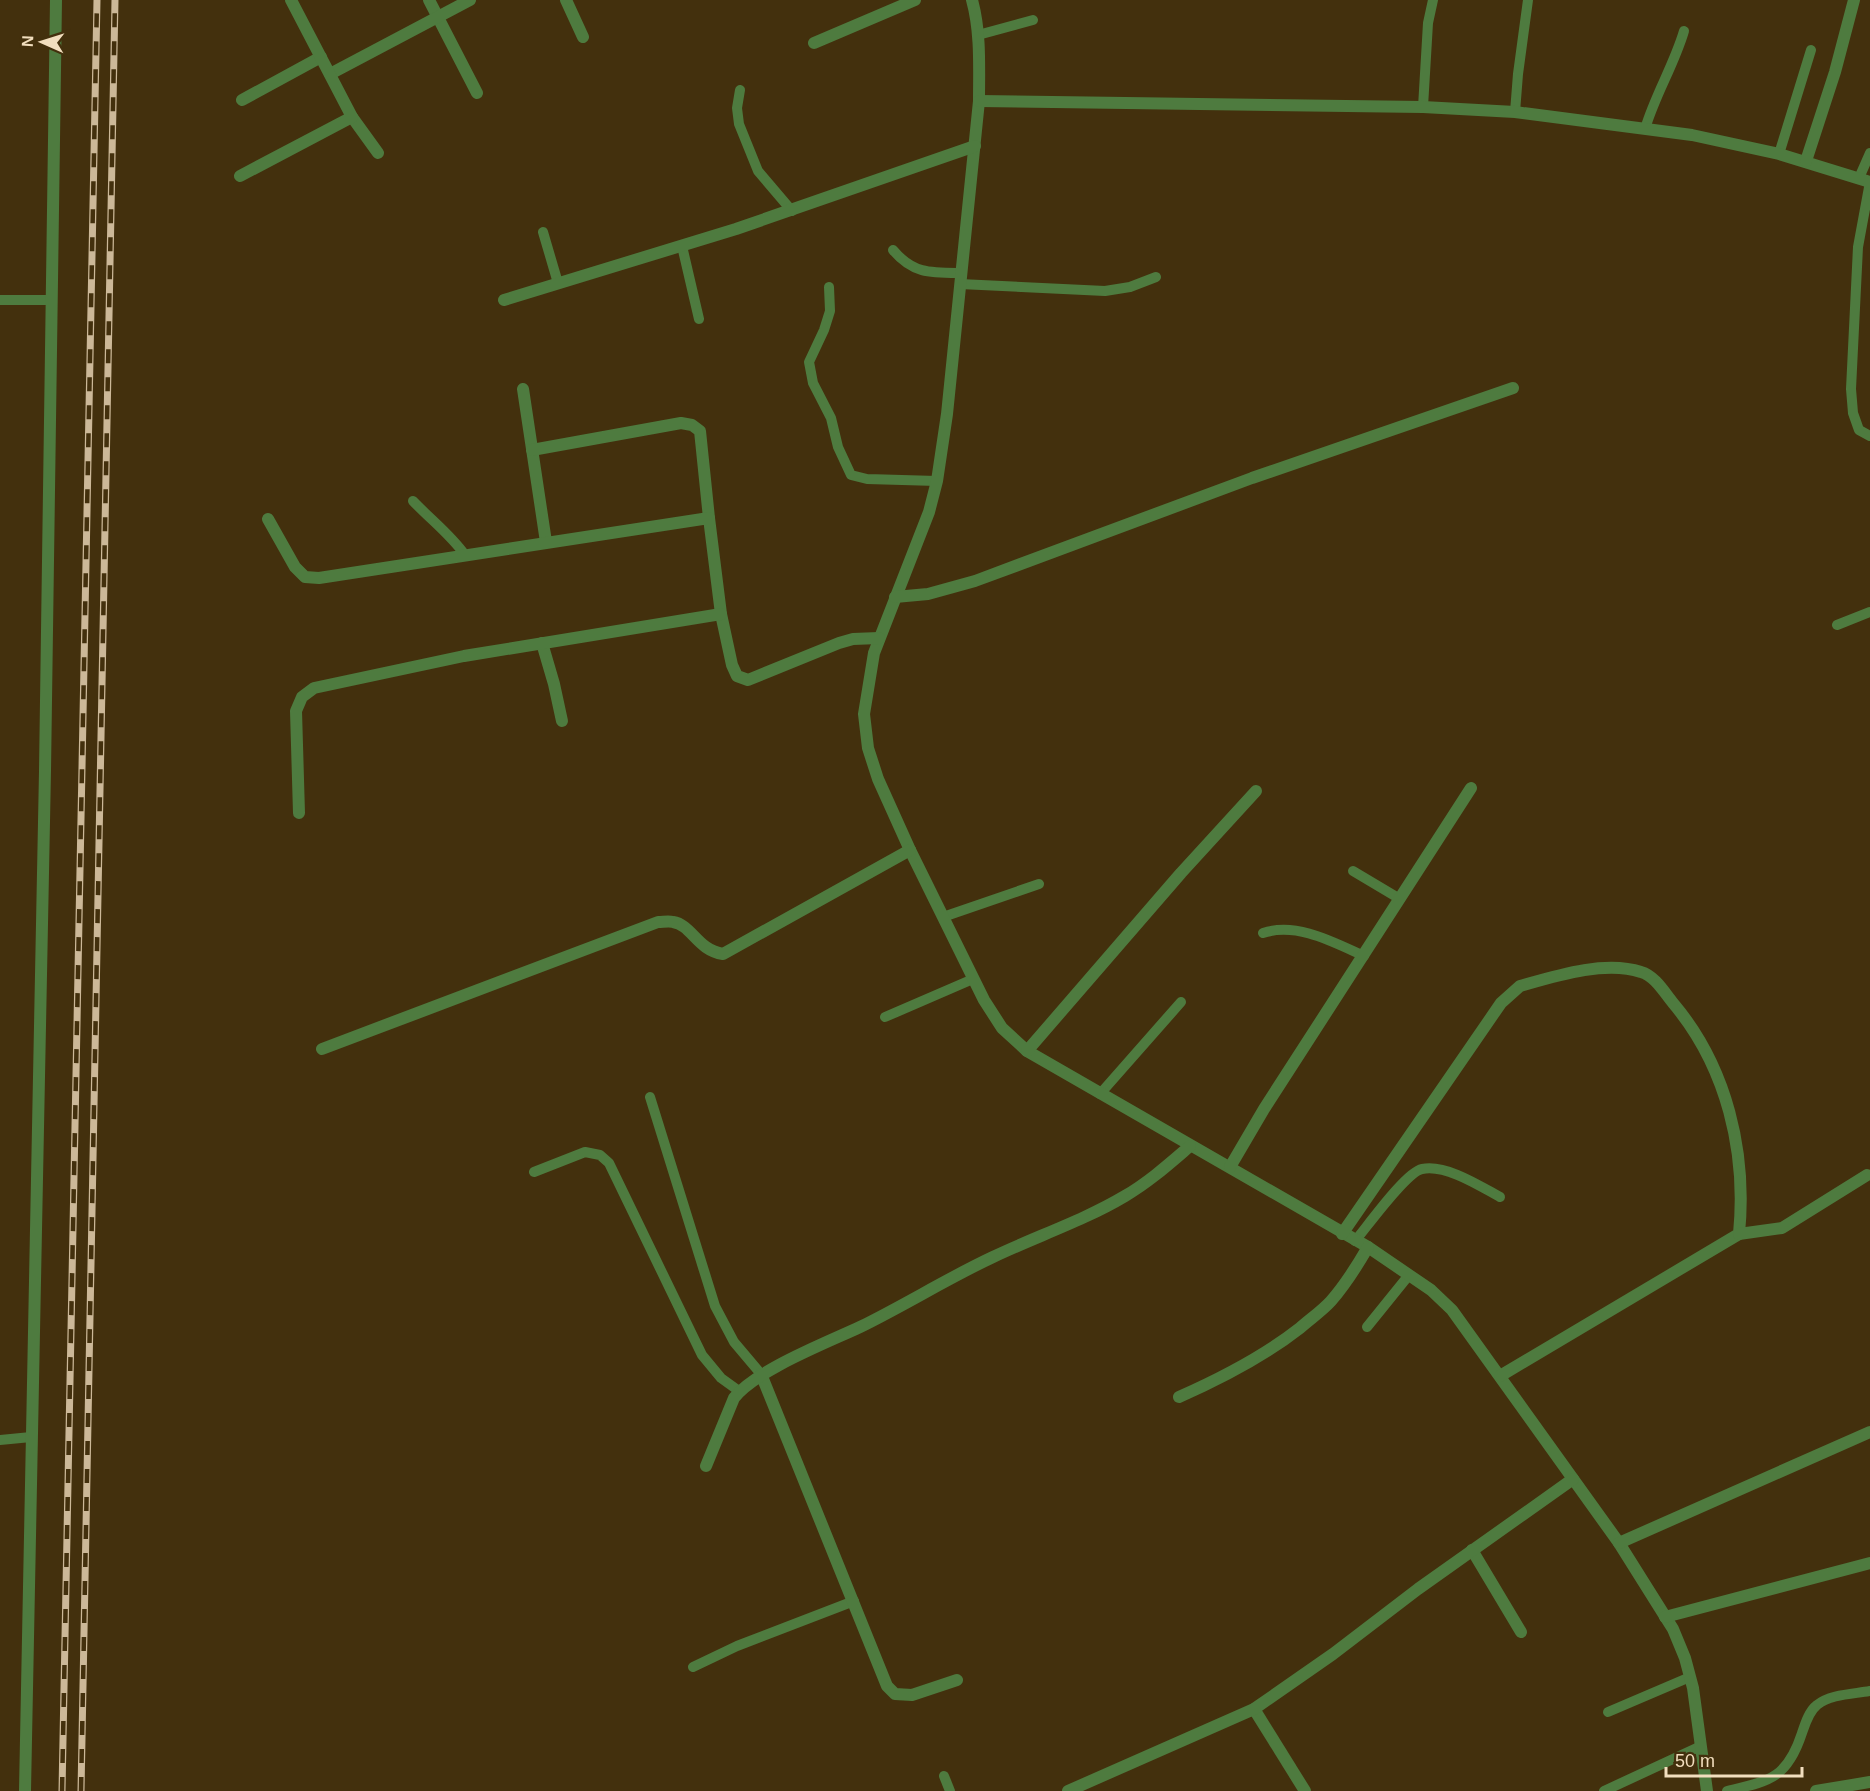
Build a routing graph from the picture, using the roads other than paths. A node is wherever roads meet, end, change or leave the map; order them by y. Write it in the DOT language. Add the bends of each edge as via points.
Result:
graph roads {
  1 [pos="56,0"];
  2 [pos="291,0"];
  3 [pos="429,0"];
  4 [pos="470,0"];
  5 [pos="566,0"];
  6 [pos="915,0"];
  7 [pos="972,0"];
  8 [pos="1433,0"];
  9 [pos="1528,0"];
  10 [pos="1854,0"];
  11 [pos="438,17"];
  12 [pos="1033,20"];
  13 [pos="1684,31"];
  14 [pos="978,35"];
  15 [pos="583,37"];
  16 [pos="814,43"];
  17 [pos="1811,50"];
  18 [pos="321,57"];
  19 [pos="330,74"];
  20 [pos="740,90"];
  21 [pos="477,93"];
  22 [pos="242,100"];
  23 [pos="979,101"];
  24 [pos="1423,107"];
  25 [pos="1515,112"];
  26 [pos="352,117"];
  27 [pos="1645,129"];
  28 [pos="975,146"];
  29 [pos="378,153"];
  30 [pos="1779,153"];
  31 [pos="1870,153"];
  32 [pos="1806,160"];
  33 [pos="240,176"];
  34 [pos="1866,180"];
  35 [pos="792,211"];
  36 [pos="543,232"];
  37 [pos="682,246"];
  38 [pos="893,250"];
  39 [pos="1156,277"];
  40 [pos="961,278"];
  41 [pos="558,283"];
  42 [pos="829,287"];
  43 [pos="0,300"];
  44 [pos="52,300"];
  45 [pos="504,300"];
  46 [pos="699,320"];
  47 [pos="1514,388"];
  48 [pos="523,389"];
  49 [pos="1870,436"];
  50 [pos="532,450"];
  51 [pos="937,481"];
  52 [pos="413,501"];
  53 [pos="709,518"];
  54 [pos="268,519"];
  55 [pos="546,542"];
  56 [pos="465,555"];
  57 [pos="895,597"];
  58 [pos="1870,612"];
  59 [pos="721,614"];
  60 [pos="1837,625"];
  61 [pos="879,638"];
  62 [pos="542,643"];
  63 [pos="562,721"];
  64 [pos="1471,788"];
  65 [pos="1256,791"];
  66 [pos="298,813"];
  67 [pos="909,850"];
  68 [pos="1353,871"];
  69 [pos="1039,884"];
  70 [pos="1400,899"];
  71 [pos="943,917"];
  72 [pos="1263,933"];
  73 [pos="1364,956"];
  74 [pos="973,979"];
  75 [pos="1180,1002"];
  76 [pos="885,1017"];
  77 [pos="322,1049"];
  78 [pos="1027,1051"];
  79 [pos="1100,1094"];
  80 [pos="650,1097"];
  81 [pos="1190,1146"];
  82 [pos="1230,1167"];
  83 [pos="534,1172"];
  84 [pos="1867,1175"];
  85 [pos="1500,1197"];
  86 [pos="1342,1234"];
  87 [pos="1739,1234"];
  88 [pos="1355,1241"];
  89 [pos="1368,1247"];
  90 [pos="1409,1275"];
  91 [pos="1367,1327"];
  92 [pos="761,1374"];
  93 [pos="1500,1376"];
  94 [pos="739,1391"];
  95 [pos="1179,1398"];
  96 [pos="1870,1432"];
  97 [pos="31,1437"];
  98 [pos="0,1440"];
  99 [pos="706,1466"];
  100 [pos="1573,1479"];
  101 [pos="1619,1543"];
  102 [pos="1472,1551"];
  103 [pos="1870,1563"];
  104 [pos="854,1601"];
  105 [pos="1665,1617"];
  106 [pos="1521,1632"];
  107 [pos="693,1667"];
  108 [pos="1690,1677"];
  109 [pos="957,1680"];
  110 [pos="1870,1690"];
  111 [pos="1254,1709"];
  112 [pos="1608,1712"];
  113 [pos="1701,1746"];
  114 [pos="944,1776"];
  115 [pos="1870,1782"];
  116 [pos="25,1791"];
  117 [pos="950,1791"];
  118 [pos="1068,1791"];
  119 [pos="1305,1791"];
  120 [pos="1604,1791"];
  121 [pos="1707,1791"];
  122 [pos="1727,1791"];
  123 [pos="1816,1791"];
  1 -- 44 [label="street"];
  2 -- 18 [label="street"];
  3 -- 11 [label="street"];
  4 -- 11 [label="street"];
  5 -- 15 [label="street"];
  6 -- 16 [label="street"];
  7 -- 14 [label="street"];
  8 -- 24 [label="lane"];
  9 -- 25 [label="lane"];
  10 -- 32 [label="street"];
  11 -- 19 [label="street"];
  11 -- 21 [label="street"];
  12 -- 14 [label="lane"];
  13 -- 27 [label="lane"];
  14 -- 23 [label="street"];
  17 -- 30 [label="lane"];
  18 -- 19 [label="street"];
  18 -- 22 [label="street"];
  19 -- 26 [label="street"];
  20 -- 35 [label="lane" via="739,124 758,171"];
  23 -- 24 [label="street"];
  23 -- 28 [label="street"];
  24 -- 25 [label="street"];
  25 -- 27 [label="street"];
  26 -- 29 [label="street"];
  26 -- 33 [label="street"];
  27 -- 30 [label="street"];
  28 -- 35 [label="street"];
  28 -- 40 [label="street"];
  30 -- 32 [label="street"];
  31 -- 34 [label="lane"];
  32 -- 34 [label="street"];
  34 -- 49 [label="lane" via="1858,247 1851,389 1859,430"];
  35 -- 37 [label="street"];
  36 -- 41 [label="lane"];
  37 -- 41 [label="street"];
  37 -- 46 [label="lane"];
  38 -- 40 [label="lane" via="904,263 918,270"];
  39 -- 40 [label="lane" via="1105,291"];
  40 -- 51 [label="street"];
  41 -- 45 [label="street"];
  42 -- 51 [label="lane" via="830,311 809,362 813,383 831,418 838,447 851,474 867,479"];
  43 -- 44 [label="lane"];
  44 -- 97 [label="street"];
  47 -- 57 [label="street" via="1252,478 975,581 928,594"];
  48 -- 50 [label="street"];
  50 -- 53 [label="street" via="681,423 692,425 700,431"];
  50 -- 55 [label="street"];
  51 -- 57 [label="street" via="929,512"];
  52 -- 56 [label="lane"];
  53 -- 55 [label="street"];
  53 -- 59 [label="street"];
  54 -- 56 [label="street" via="305,577"];
  55 -- 56 [label="street"];
  57 -- 61 [label="street"];
  58 -- 60 [label="lane"];
  59 -- 61 [label="street" via="732,665 737,676 748,680 839,643"];
  59 -- 62 [label="street"];
  61 -- 67 [label="street" via="864,714 868,748"];
  62 -- 63 [label="street"];
  62 -- 66 [label="street" via="314,688 302,697 296,711"];
  64 -- 70 [label="street"];
  65 -- 78 [label="street"];
  67 -- 71 [label="street"];
  67 -- 77 [label="street" via="723,954 703,947 676,922 658,922"];
  68 -- 70 [label="lane"];
  69 -- 71 [label="lane"];
  70 -- 73 [label="street"];
  71 -- 74 [label="street"];
  72 -- 73 [label="lane" via="1300,931"];
  73 -- 82 [label="street"];
  74 -- 76 [label="lane"];
  74 -- 78 [label="street" via="1002,1028"];
  75 -- 79 [label="lane"];
  78 -- 79 [label="street"];
  79 -- 81 [label="street"];
  80 -- 92 [label="lane" via="715,1306 734,1342"];
  81 -- 82 [label="street"];
  81 -- 92 [label="street" via="1126,1196 993,1257"];
  82 -- 86 [label="street"];
  83 -- 94 [label="lane" via="585,1152 600,1155 609,1163 702,1354 721,1378"];
  84 -- 87 [label="street" via="1782,1228"];
  85 -- 88 [label="lane" via="1462,1176 1421,1169 1407,1178"];
  86 -- 87 [label="street" via="1510,993 1520,986 1591,969 1627,968 1643,972 1655,981 1690,1023 1708,1056 1737,1143 1742,1196"];
  86 -- 88 [label="street"];
  87 -- 93 [label="street"];
  88 -- 89 [label="street"];
  89 -- 90 [label="street"];
  89 -- 95 [label="street" via="1330,1302 1313,1317 1274,1348"];
  90 -- 91 [label="lane"];
  90 -- 93 [label="street" via="1452,1310"];
  92 -- 94 [label="street"];
  92 -- 104 [label="street"];
  93 -- 100 [label="street"];
  94 -- 99 [label="street" via="727,1410"];
  96 -- 101 [label="street"];
  97 -- 98 [label="lane"];
  97 -- 116 [label="street"];
  100 -- 101 [label="street"];
  100 -- 102 [label="street"];
  101 -- 105 [label="street"];
  102 -- 106 [label="street"];
  102 -- 111 [label="street"];
  103 -- 105 [label="street"];
  104 -- 107 [label="lane"];
  104 -- 109 [label="street" via="887,1686 895,1694 912,1695"];
  105 -- 108 [label="street"];
  108 -- 112 [label="lane"];
  108 -- 113 [label="street"];
  110 -- 122 [label="lane" via="1827,1698 1817,1704 1798,1746 1776,1777"];
  111 -- 118 [label="street"];
  111 -- 119 [label="street"];
  113 -- 120 [label="lane"];
  113 -- 121 [label="street"];
  114 -- 117 [label="lane"];
  115 -- 123 [label="street"];
}
